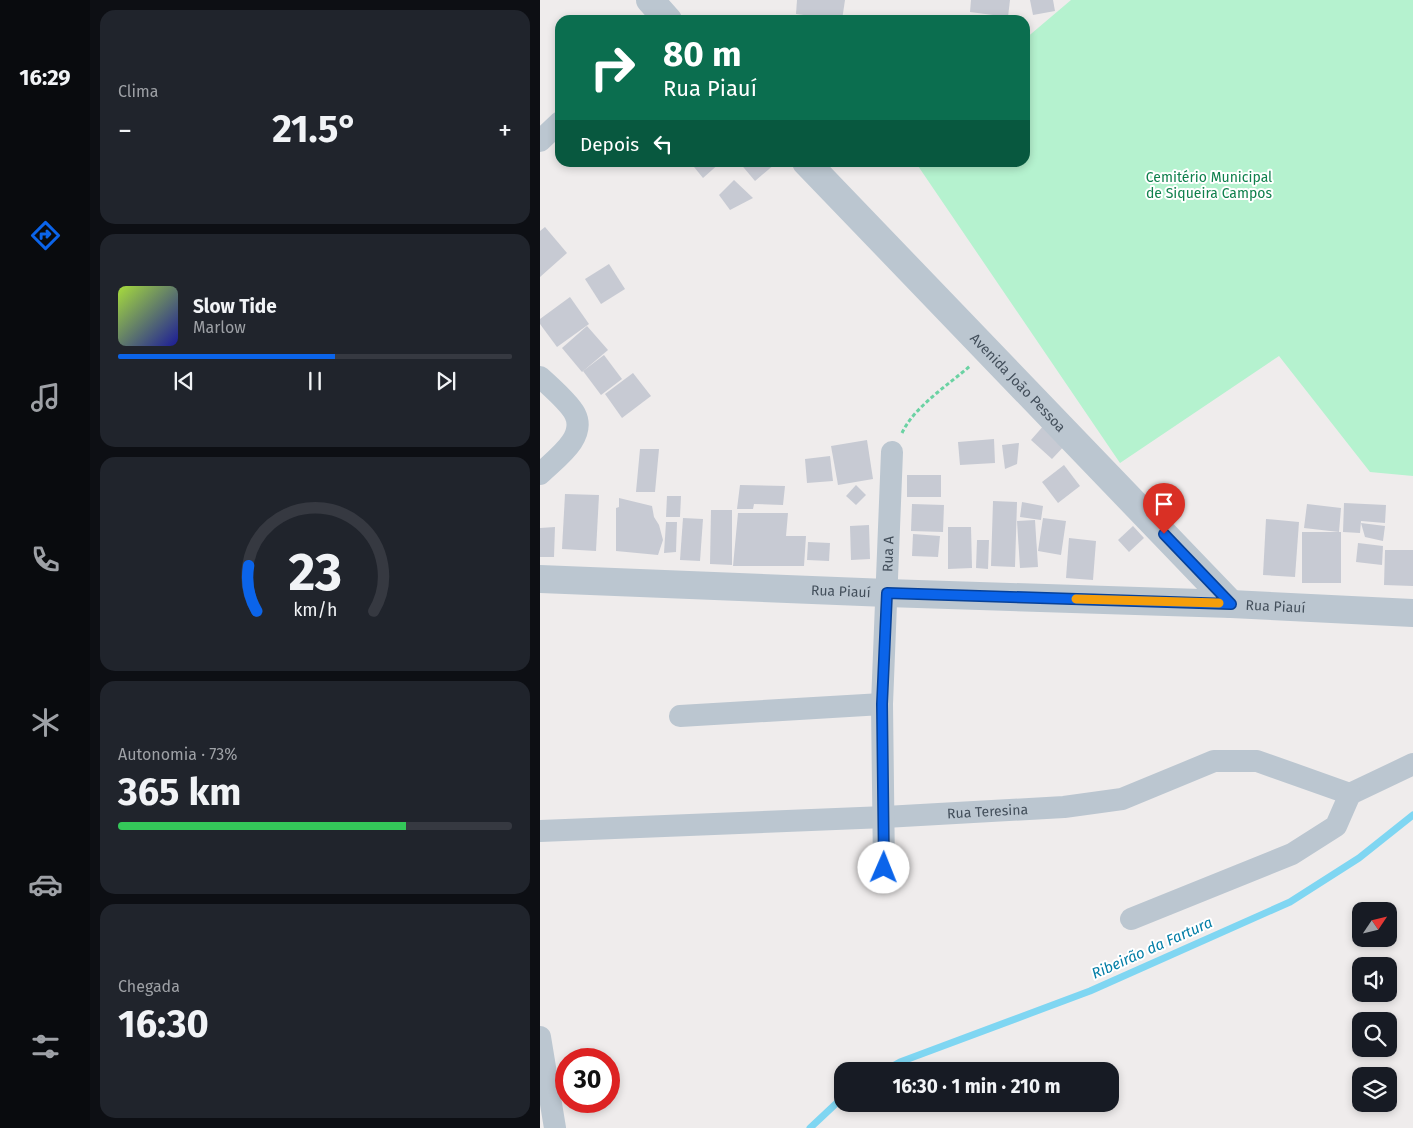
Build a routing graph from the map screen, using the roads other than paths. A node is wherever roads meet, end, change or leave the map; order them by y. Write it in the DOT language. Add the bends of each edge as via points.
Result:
graph roads {
  1 [pos="650,0"];
  2 [pos="664,15"];
  3 [pos="555,127"];
  4 [pos="540,141"];
  5 [pos="811,167"];
  6 [pos="540,376"];
  7 [pos="892,452"];
  8 [pos="540,474"];
  9 [pos="540,579"];
  10 [pos="887,593"];
  11 [pos="1231,604"];
  12 [pos="1413,613"];
  13 [pos="882,704"];
  14 [pos="680,716"];
  15 [pos="1413,764"];
  16 [pos="1350,794"];
  17 [pos="885,817"];
  18 [pos="540,830"];
  19 [pos="884,868"];
  20 [pos="1131,920"];
  21 [pos="540,1037"];
  22 [pos="543,1078"];
  23 [pos="555,1128"];
  1 -- 2 [label="street"];
  3 -- 4 [label="street"];
  5 -- 11 [label="street, Avenida João Pessoa"];
  6 -- 8 [label="street" via="575,412 578,425 574,440"];
  7 -- 10 [label="street, Rua A"];
  9 -- 10 [label="street, Rua Piauí"];
  10 -- 11 [label="street, Rua Piauí"];
  10 -- 13 [label="street, Rua A"];
  11 -- 12 [label="street, Rua Piauí"];
  13 -- 14 [label="street"];
  13 -- 17 [label="street, Rua A"];
  15 -- 16 [label="street"];
  16 -- 17 [label="street, Rua Teresina" via="1257,761 1214,761 1122,799 1064,807"];
  16 -- 20 [label="street" via="1336,826 1292,854"];
  17 -- 18 [label="street, Rua Teresina"];
  17 -- 19 [label="street, Rua A"];
  21 -- 22 [label="street"];
  22 -- 23 [label="street"];
}
